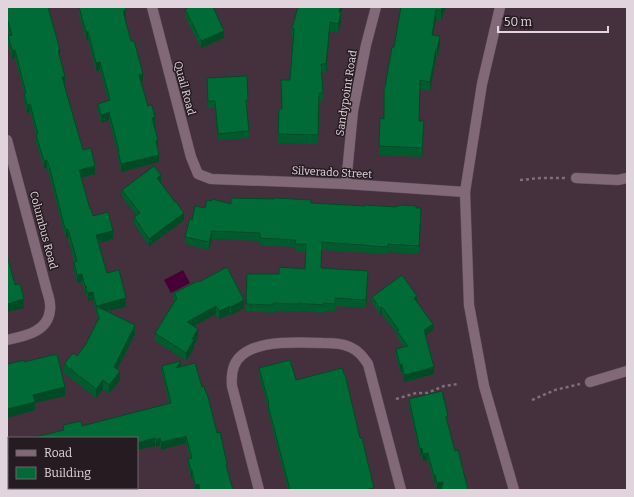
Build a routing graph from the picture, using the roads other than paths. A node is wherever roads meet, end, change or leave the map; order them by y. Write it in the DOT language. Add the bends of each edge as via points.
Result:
graph roads {
  1 [pos="152,7"];
  2 [pos="376,7"];
  3 [pos="500,7"];
  4 [pos="7,140"];
  5 [pos="198,174"];
  6 [pos="576,178"];
  7 [pos="627,178"];
  8 [pos="346,184"];
  9 [pos="465,192"];
  10 [pos="7,340"];
  11 [pos="627,371"];
  12 [pos="590,382"];
  13 [pos="259,490"];
  14 [pos="401,490"];
  15 [pos="514,490"];
  1 -- 5 [label="street, Quail Road" via="191,157"];
  2 -- 8 [label="street, Sandypoint Road" via="353,111"];
  3 -- 9 [label="street" via="482,84"];
  4 -- 10 [label="street, Columbus Road" via="50,303 48,320 43,326 36,332"];
  5 -- 8 [label="street, Silverado Street" via="211,178"];
  6 -- 7 [label="street"];
  8 -- 9 [label="street, Silverado Street"];
  9 -- 15 [label="street" via="469,305 484,386"];
  11 -- 12 [label="street"];
  13 -- 14 [label="street" via="232,386 232,376 236,361 242,354 259,347 289,342 341,344 350,346 362,355 368,364"];
}
